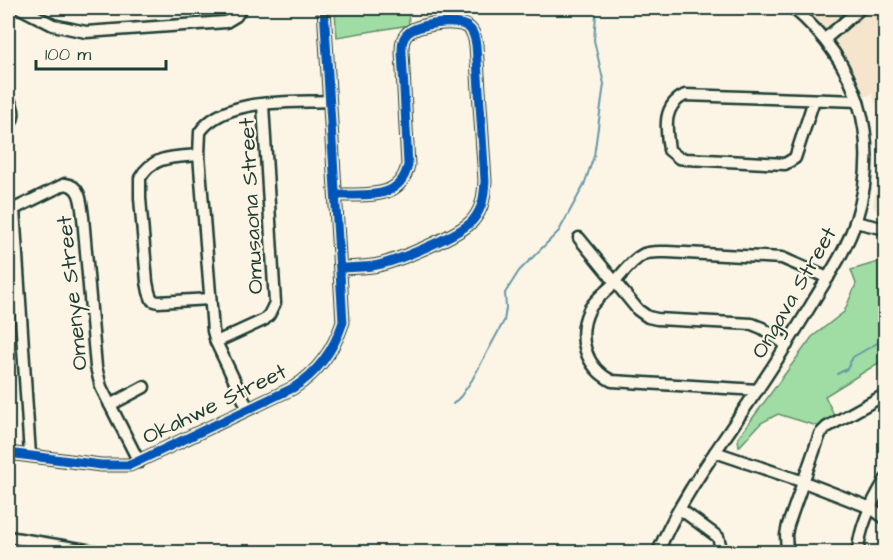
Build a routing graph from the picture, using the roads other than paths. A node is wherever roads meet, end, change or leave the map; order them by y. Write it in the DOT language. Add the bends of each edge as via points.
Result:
graph roads {
  1 [pos="20,8"];
  2 [pos="241,8"];
  3 [pos="324,8"];
  4 [pos="793,8"];
  5 [pos="861,8"];
  6 [pos="825,39"];
  7 [pos="8,99"];
  8 [pos="814,100"];
  9 [pos="329,101"];
  10 [pos="858,101"];
  11 [pos="263,105"];
  12 [pos="8,127"];
  13 [pos="199,155"];
  14 [pos="336,195"];
  15 [pos="11,210"];
  16 [pos="855,222"];
  17 [pos="885,229"];
  18 [pos="579,238"];
  19 [pos="341,268"];
  20 [pos="828,278"];
  21 [pos="614,283"];
  22 [pos="210,299"];
  23 [pos="216,342"];
  24 [pos="787,345"];
  25 [pos="144,387"];
  26 [pos="758,390"];
  27 [pos="885,394"];
  28 [pos="110,405"];
  29 [pos="248,410"];
  30 [pos="715,452"];
  31 [pos="8,453"];
  32 [pos="30,455"];
  33 [pos="139,462"];
  34 [pos="885,479"];
  35 [pos="804,482"];
  36 [pos="871,508"];
  37 [pos="680,509"];
  38 [pos="885,519"];
  39 [pos="8,537"];
  40 [pos="99,552"];
  41 [pos="658,552"];
  42 [pos="722,552"];
  43 [pos="787,552"];
  44 [pos="858,552"];
  1 -- 2 [label="street" via="53,25 86,32 226,21"];
  3 -- 9 [label="street, Okahwe Street"];
  4 -- 6 [label="street, Ongava Street"];
  5 -- 6 [label="street"];
  6 -- 10 [label="street, Ongava Street" via="843,64"];
  7 -- 12 [label="street" via="14,116"];
  8 -- 8 [label="street" via="685,95 669,108 669,150 686,159 791,162"];
  8 -- 10 [label="street"];
  9 -- 11 [label="street"];
  9 -- 14 [label="street, Okahwe Street"];
  10 -- 16 [label="street, Ongava Street" via="867,165"];
  11 -- 13 [label="street" via="235,108 211,120 200,132"];
  11 -- 23 [label="street, Omusaona Street" via="275,303 264,320"];
  13 -- 22 [label="street"];
  13 -- 22 [label="street" via="154,162 141,175 140,198 148,292 152,300"];
  14 -- 19 [label="street, Okahwe Street"];
  14 -- 19 [label="street" via="388,192 406,174 402,52 406,34 422,25 461,24 469,28 475,35 477,56 484,181 481,209 473,221 454,234 405,255 379,265"];
  15 -- 28 [label="street, Omenye Street" via="65,184 77,190 83,217 96,367"];
  15 -- 32 [label="street"];
  16 -- 17 [label="street"];
  16 -- 20 [label="street, Ongava Street"];
  18 -- 21 [label="street"];
  19 -- 29 [label="street, Okahwe Street" via="344,322 329,352 302,383"];
  20 -- 21 [label="street" via="782,258 667,252 645,254"];
  20 -- 24 [label="street, Ongava Street"];
  21 -- 24 [label="street" via="648,317 752,324"];
  21 -- 26 [label="street" via="590,308 584,330 585,354 602,376 621,383"];
  22 -- 23 [label="street"];
  23 -- 29 [label="street"];
  24 -- 26 [label="street, Ongava Street"];
  25 -- 28 [label="street"];
  26 -- 30 [label="street, Ongava Street"];
  27 -- 35 [label="street" via="824,430"];
  28 -- 33 [label="street, Omenye Street"];
  29 -- 33 [label="street, Okahwe Street"];
  30 -- 35 [label="street"];
  30 -- 37 [label="street, Ongava Street"];
  31 -- 32 [label="street, Okahwe Street"];
  32 -- 33 [label="street, Okahwe Street" via="116,466"];
  34 -- 36 [label="street"];
  35 -- 36 [label="street"];
  35 -- 43 [label="street" via="788,525"];
  36 -- 38 [label="street"];
  36 -- 44 [label="street"];
  37 -- 41 [label="street, Ongava Street"];
  37 -- 42 [label="street" via="718,537"];
  39 -- 40 [label="street"];
}
